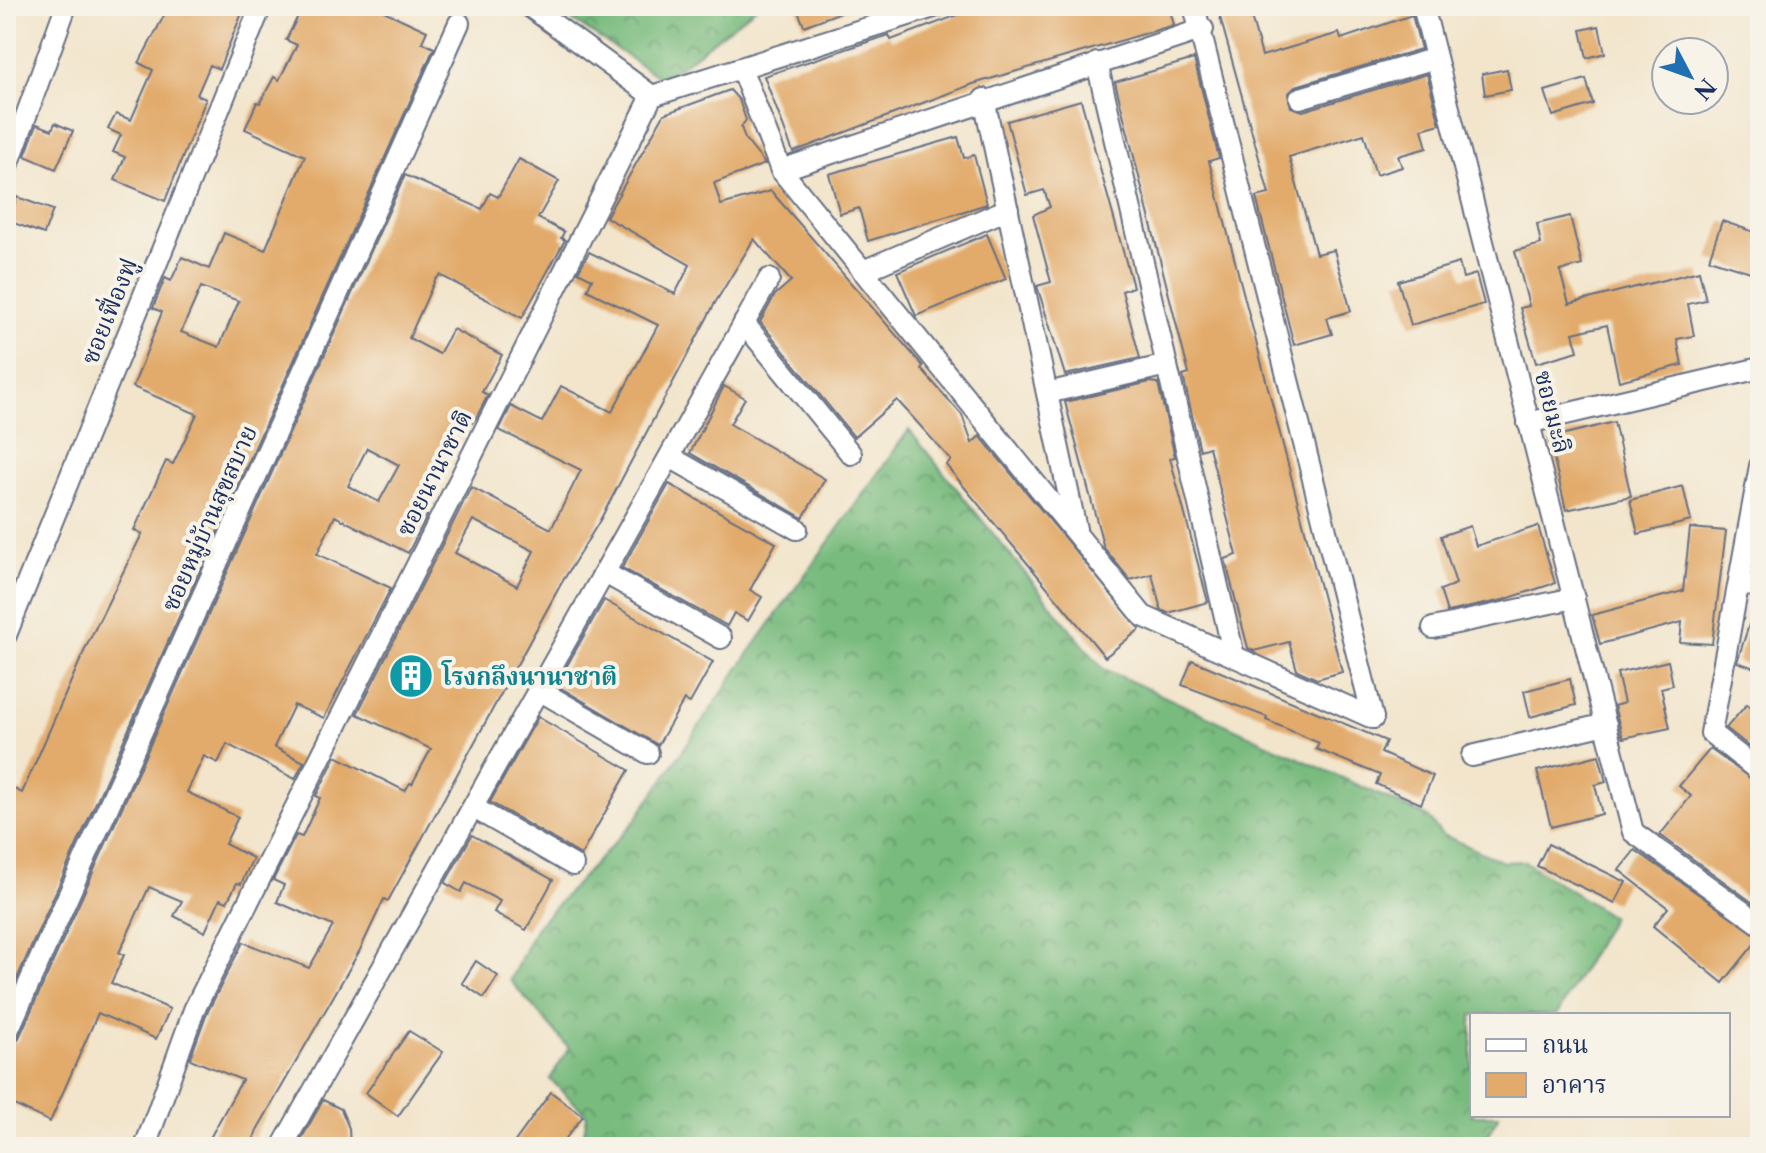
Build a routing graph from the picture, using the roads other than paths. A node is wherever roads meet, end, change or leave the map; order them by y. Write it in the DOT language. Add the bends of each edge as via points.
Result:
graph roads {
  1 [pos="66,6"];
  2 [pos="261,6"];
  3 [pos="529,6"];
  4 [pos="937,6"];
  5 [pos="1194,6"];
  6 [pos="1423,6"];
  7 [pos="459,23"];
  8 [pos="1203,29"];
  9 [pos="1436,58"];
  10 [pos="1097,63"];
  11 [pos="741,68"];
  12 [pos="652,96"];
  13 [pos="1300,98"];
  14 [pos="984,99"];
  15 [pos="781,170"];
  16 [pos="6,171"];
  17 [pos="1008,209"];
  18 [pos="863,271"];
  19 [pos="769,279"];
  20 [pos="744,323"];
  21 [pos="1167,365"];
  22 [pos="1760,368"];
  23 [pos="1047,393"];
  24 [pos="1528,423"];
  25 [pos="851,454"];
  26 [pos="670,457"];
  27 [pos="1760,466"];
  28 [pos="797,529"];
  29 [pos="1077,535"];
  30 [pos="605,573"];
  31 [pos="1750,586"];
  32 [pos="1574,598"];
  33 [pos="1433,628"];
  34 [pos="6,635"];
  35 [pos="721,638"];
  36 [pos="1234,656"];
  37 [pos="539,690"];
  38 [pos="1606,724"];
  39 [pos="648,753"];
  40 [pos="1472,756"];
  41 [pos="1760,772"];
  42 [pos="474,808"];
  43 [pos="573,865"];
  44 [pos="1760,924"];
  45 [pos="6,1035"];
  46 [pos="145,1147"];
  47 [pos="282,1147"];
  1 -- 16 [label="street"];
  2 -- 34 [label="street, ซอยเฟื่องฟู"];
  3 -- 12 [label="street"];
  4 -- 11 [label="street"];
  5 -- 8 [label="street"];
  6 -- 9 [label="street, ซอยมะลิ"];
  7 -- 45 [label="street, ซอยหมู่บ้านสุขสบาย"];
  8 -- 10 [label="street"];
  8 -- 36 [label="street" via="1373,718"];
  9 -- 13 [label="street"];
  9 -- 24 [label="street, ซอยมะลิ"];
  10 -- 14 [label="street"];
  10 -- 21 [label="street"];
  11 -- 12 [label="street"];
  11 -- 15 [label="street"];
  12 -- 46 [label="street, ซอยนานาชาติ" via="194,1010"];
  14 -- 15 [label="street"];
  14 -- 17 [label="street"];
  15 -- 18 [label="street"];
  17 -- 18 [label="street"];
  17 -- 23 [label="street"];
  18 -- 29 [label="street"];
  19 -- 20 [label="street"];
  20 -- 25 [label="street"];
  20 -- 26 [label="street"];
  21 -- 23 [label="street"];
  21 -- 36 [label="street"];
  22 -- 24 [label="street"];
  23 -- 29 [label="street"];
  24 -- 32 [label="street, ซอยมะลิ"];
  26 -- 28 [label="street"];
  26 -- 30 [label="street"];
  27 -- 31 [label="street"];
  29 -- 36 [label="street" via="1143,616"];
  30 -- 35 [label="street"];
  30 -- 37 [label="street"];
  31 -- 41 [label="street" via="1711,733"];
  32 -- 33 [label="street"];
  32 -- 38 [label="street, ซอยมะลิ"];
  37 -- 39 [label="street"];
  37 -- 42 [label="street"];
  38 -- 40 [label="street"];
  38 -- 44 [label="street, ซอยมะลิ" via="1633,832"];
  42 -- 43 [label="street"];
  42 -- 47 [label="street"];
}
